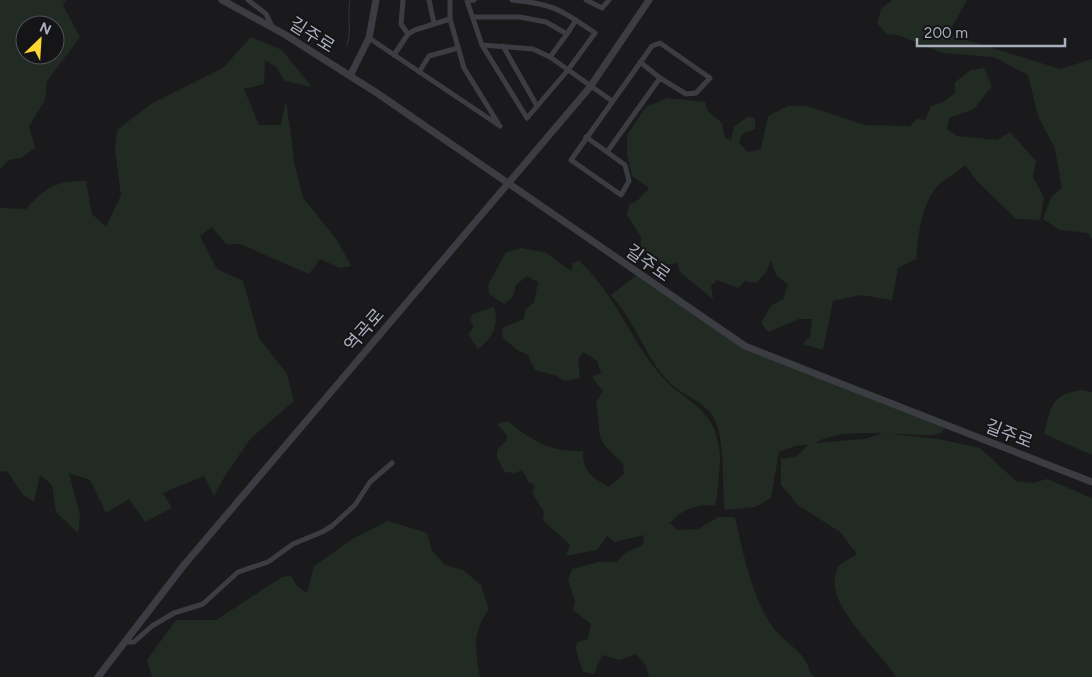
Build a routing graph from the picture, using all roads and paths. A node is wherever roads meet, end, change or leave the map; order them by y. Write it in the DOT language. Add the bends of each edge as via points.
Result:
graph roads {
  1 [pos="222,0"];
  2 [pos="248,0"];
  3 [pos="376,0"];
  4 [pos="403,0"];
  5 [pos="429,0"];
  6 [pos="450,0"];
  7 [pos="467,0"];
  8 [pos="474,0"];
  9 [pos="512,0"];
  10 [pos="586,0"];
  11 [pos="609,0"];
  12 [pos="649,0"];
  13 [pos="473,17"];
  14 [pos="450,19"];
  15 [pos="576,20"];
  16 [pos="434,23"];
  17 [pos="274,28"];
  18 [pos="408,34"];
  19 [pos="567,34"];
  20 [pos="369,38"];
  21 [pos="482,45"];
  22 [pos="503,46"];
  23 [pos="458,48"];
  24 [pos="394,55"];
  25 [pos="550,57"];
  26 [pos="640,62"];
  27 [pos="568,70"];
  28 [pos="419,72"];
  29 [pos="350,76"];
  30 [pos="660,78"];
  31 [pos="590,87"];
  32 [pos="612,101"];
  33 [pos="537,106"];
  34 [pos="586,137"];
  35 [pos="607,152"];
  36 [pos="510,184"];
  37 [pos="392,463"];
  38 [pos="1092,482"];
  39 [pos="124,642"];
  40 [pos="98,677"];
  1 -- 17 [label="street, 길주로"];
  2 -- 17 [label="street" via="266,14"];
  3 -- 20 [label="street"];
  4 -- 18 [label="street" via="401,24"];
  5 -- 16 [label="street"];
  6 -- 14 [label="street"];
  7 -- 8 [label="street"];
  7 -- 13 [label="street"];
  9 -- 15 [label="street" via="543,3"];
  10 -- 11 [label="street" via="602,8"];
  12 -- 31 [label="street, 역곡로"];
  13 -- 19 [label="street" via="520,17 546,22"];
  13 -- 21 [label="street"];
  14 -- 16 [label="street"];
  14 -- 23 [label="street"];
  15 -- 19 [label="street"];
  15 -- 27 [label="street" via="595,33"];
  16 -- 18 [label="street"];
  17 -- 29 [label="street, 길주로"];
  18 -- 24 [label="street"];
  19 -- 25 [label="street"];
  20 -- 24 [label="street"];
  20 -- 29 [label="street"];
  21 -- 22 [label="street"];
  21 -- 33 [label="street" via="527,118"];
  22 -- 25 [label="street" via="532,49"];
  22 -- 33 [label="street"];
  23 -- 28 [label="street" via="429,56"];
  23 -- 28 [label="street" via="464,68 500,126"];
  24 -- 28 [label="street"];
  25 -- 27 [label="street"];
  26 -- 30 [label="street"];
  26 -- 30 [label="street" via="652,46 660,43 710,78 696,93 686,94"];
  26 -- 32 [label="street"];
  27 -- 31 [label="street"];
  27 -- 33 [label="street"];
  29 -- 36 [label="street, 길주로"];
  30 -- 35 [label="street"];
  31 -- 32 [label="street"];
  31 -- 36 [label="street, 역곡로"];
  32 -- 34 [label="street"];
  34 -- 35 [label="street"];
  34 -- 35 [label="street" via="571,160 620,195 629,181 625,165"];
  36 -- 38 [label="street, 길주로" via="745,346"];
  36 -- 39 [label="street, 역곡로" via="184,565"];
  37 -- 39 [label="street" via="370,482 354,505 332,526 293,544 268,562 238,572 203,604 174,613 134,642"];
  39 -- 40 [label="street, 역곡로"];
}
